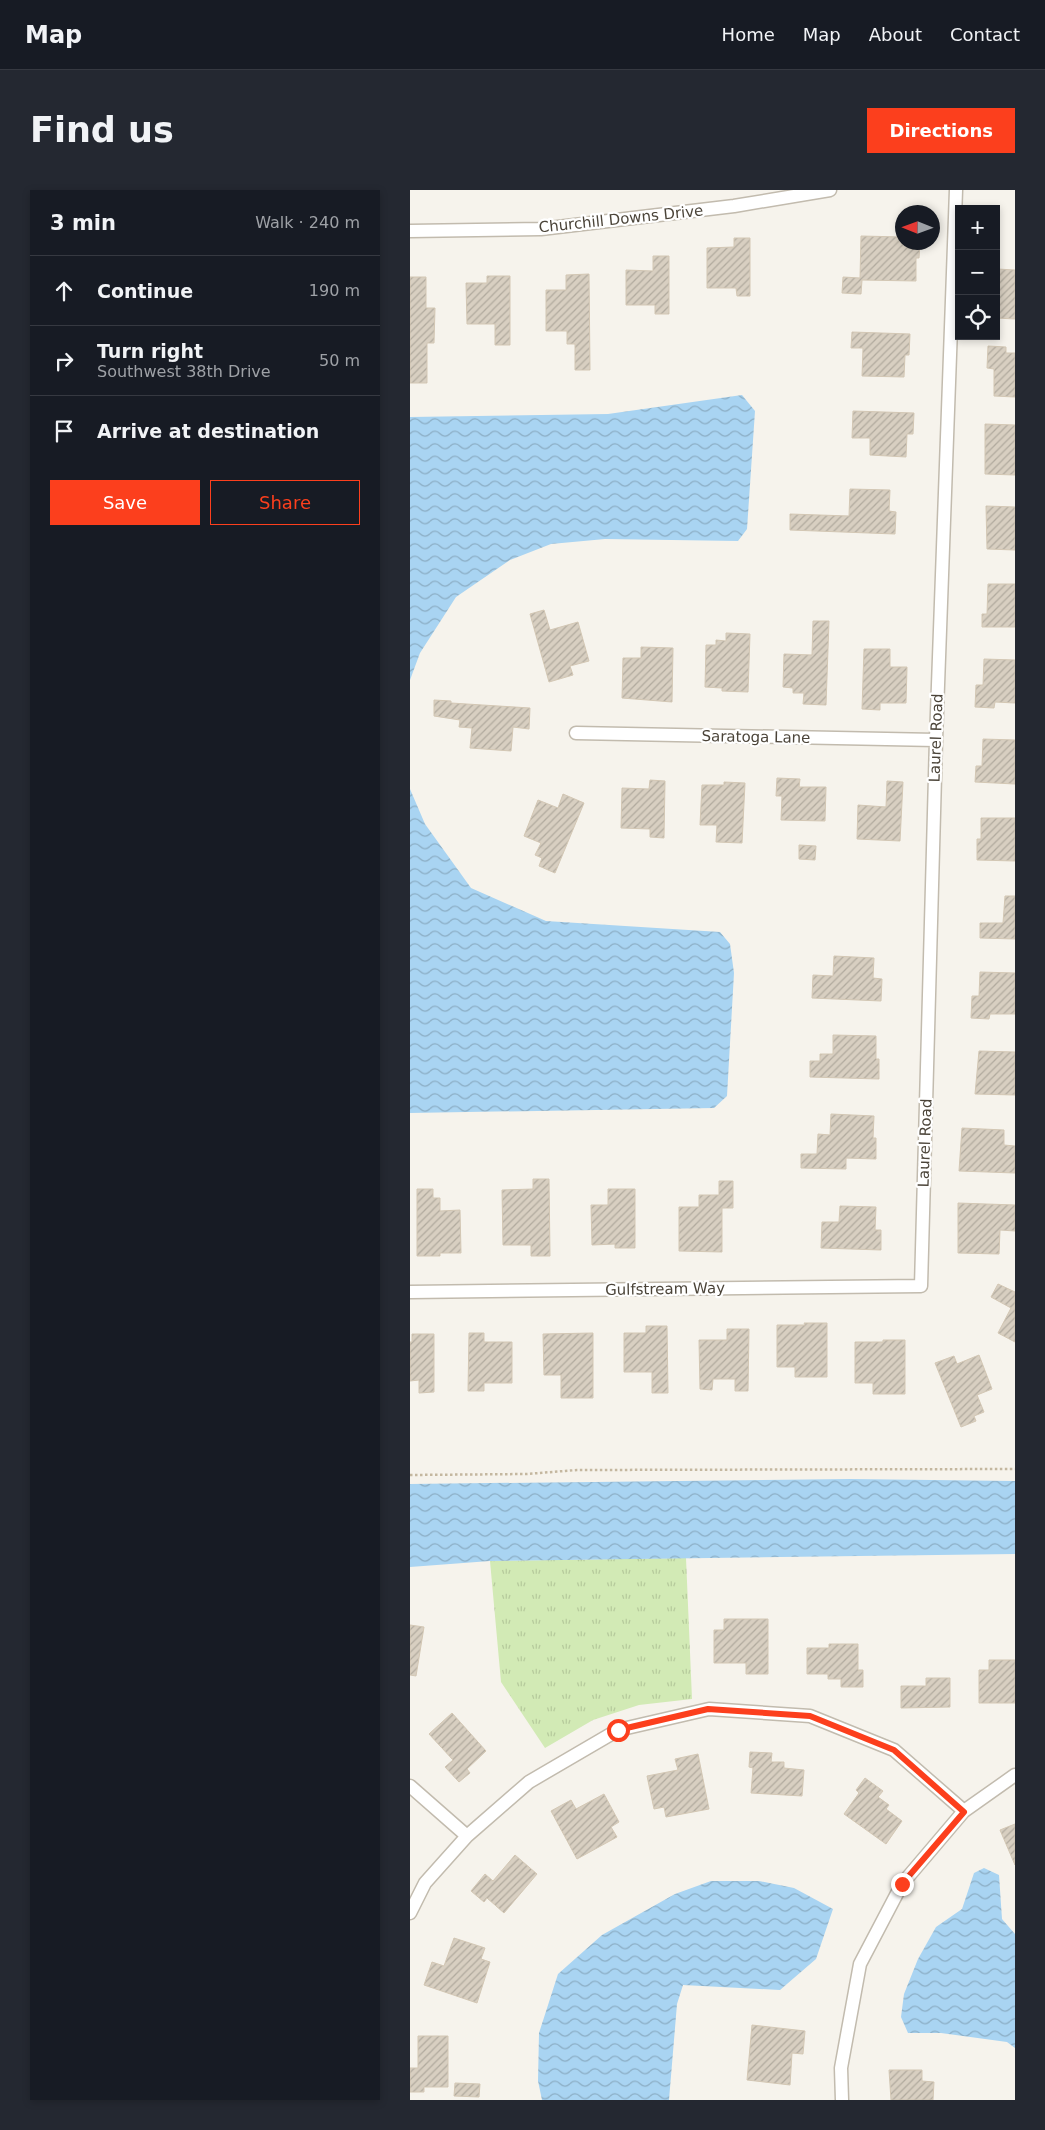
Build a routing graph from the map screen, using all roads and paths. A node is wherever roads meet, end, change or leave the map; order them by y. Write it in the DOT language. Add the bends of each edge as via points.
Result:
graph roads {
  1 [pos="830,190"];
  2 [pos="956,190"];
  3 [pos="410,231"];
  4 [pos="576,734"];
  5 [pos="936,740"];
  6 [pos="921,1286"];
  7 [pos="410,1292"];
  8 [pos="1015,1469"];
  9 [pos="410,1475"];
  10 [pos="1015,1775"];
  11 [pos="410,1786"];
  12 [pos="964,1812"];
  13 [pos="467,1836"];
  14 [pos="410,1913"];
  15 [pos="842,2100"];
  1 -- 3 [label="street, Churchill Downs Drive" via="734,206 541,229"];
  2 -- 5 [label="street, Laurel Road"];
  4 -- 5 [label="street, Saratoga Lane"];
  5 -- 6 [label="street, Laurel Road"];
  6 -- 7 [label="street, Gulfstream Way"];
  8 -- 9 [label="path" via="577,1470 527,1474"];
  10 -- 12 [label="street"];
  11 -- 13 [label="street"];
  12 -- 13 [label="street" via="894,1750 810,1716 708,1709 618,1730 529,1782"];
  12 -- 15 [label="street" via="902,1884 860,1964 841,2068"];
  13 -- 14 [label="street" via="425,1883"];
}
